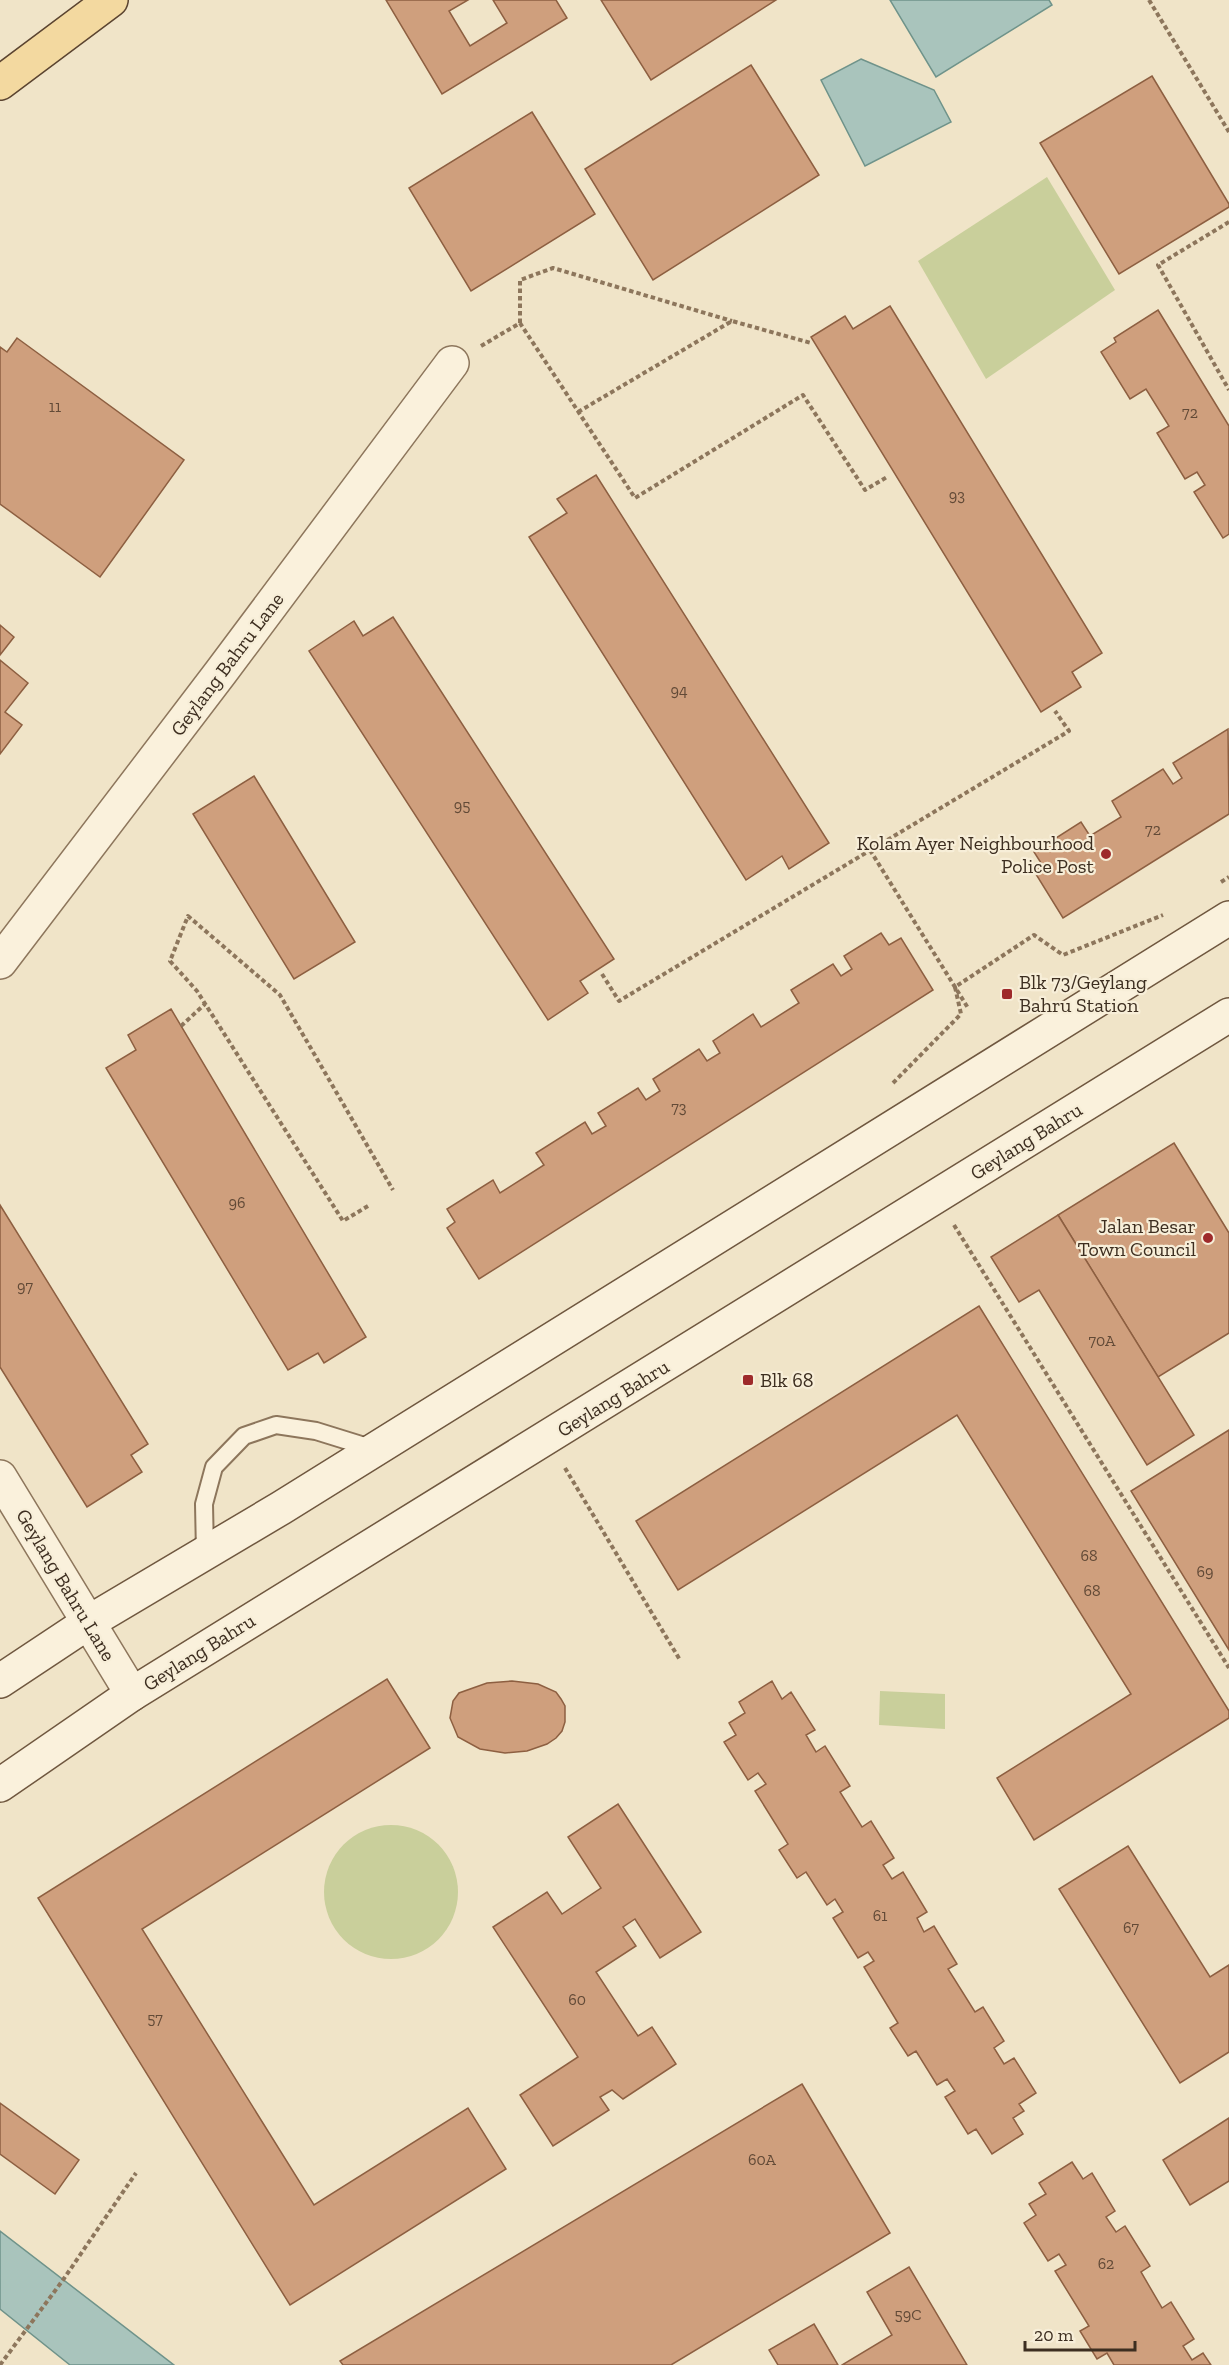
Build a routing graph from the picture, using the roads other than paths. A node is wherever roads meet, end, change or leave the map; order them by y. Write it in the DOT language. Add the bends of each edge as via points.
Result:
graph roads {
  1 [pos="111,0"];
  2 [pos="0,83"];
  3 [pos="452,363"];
  4 [pos="1229,918"];
  5 [pos="0,962"];
  6 [pos="1229,1015"];
  7 [pos="376,1449"];
  8 [pos="0,1477"];
  9 [pos="205,1553"];
  10 [pos="89,1622"];
  11 [pos="0,1681"];
  12 [pos="132,1694"];
  13 [pos="0,1785"];
  1 -- 2 [label="main road"];
  3 -- 5 [label="main road, Geylang Bahru Lane"];
  4 -- 7 [label="main road"];
  6 -- 12 [label="main road, Geylang Bahru"];
  7 -- 9 [label="main road"];
  7 -- 9 [label="lane" via="316,1431 276,1425 244,1436 214,1467 204,1504"];
  8 -- 10 [label="main road, Geylang Bahru Lane"];
  9 -- 10 [label="main road"];
  10 -- 11 [label="main road"];
  10 -- 12 [label="main road, Geylang Bahru Lane"];
  12 -- 13 [label="main road, Geylang Bahru"];
}
